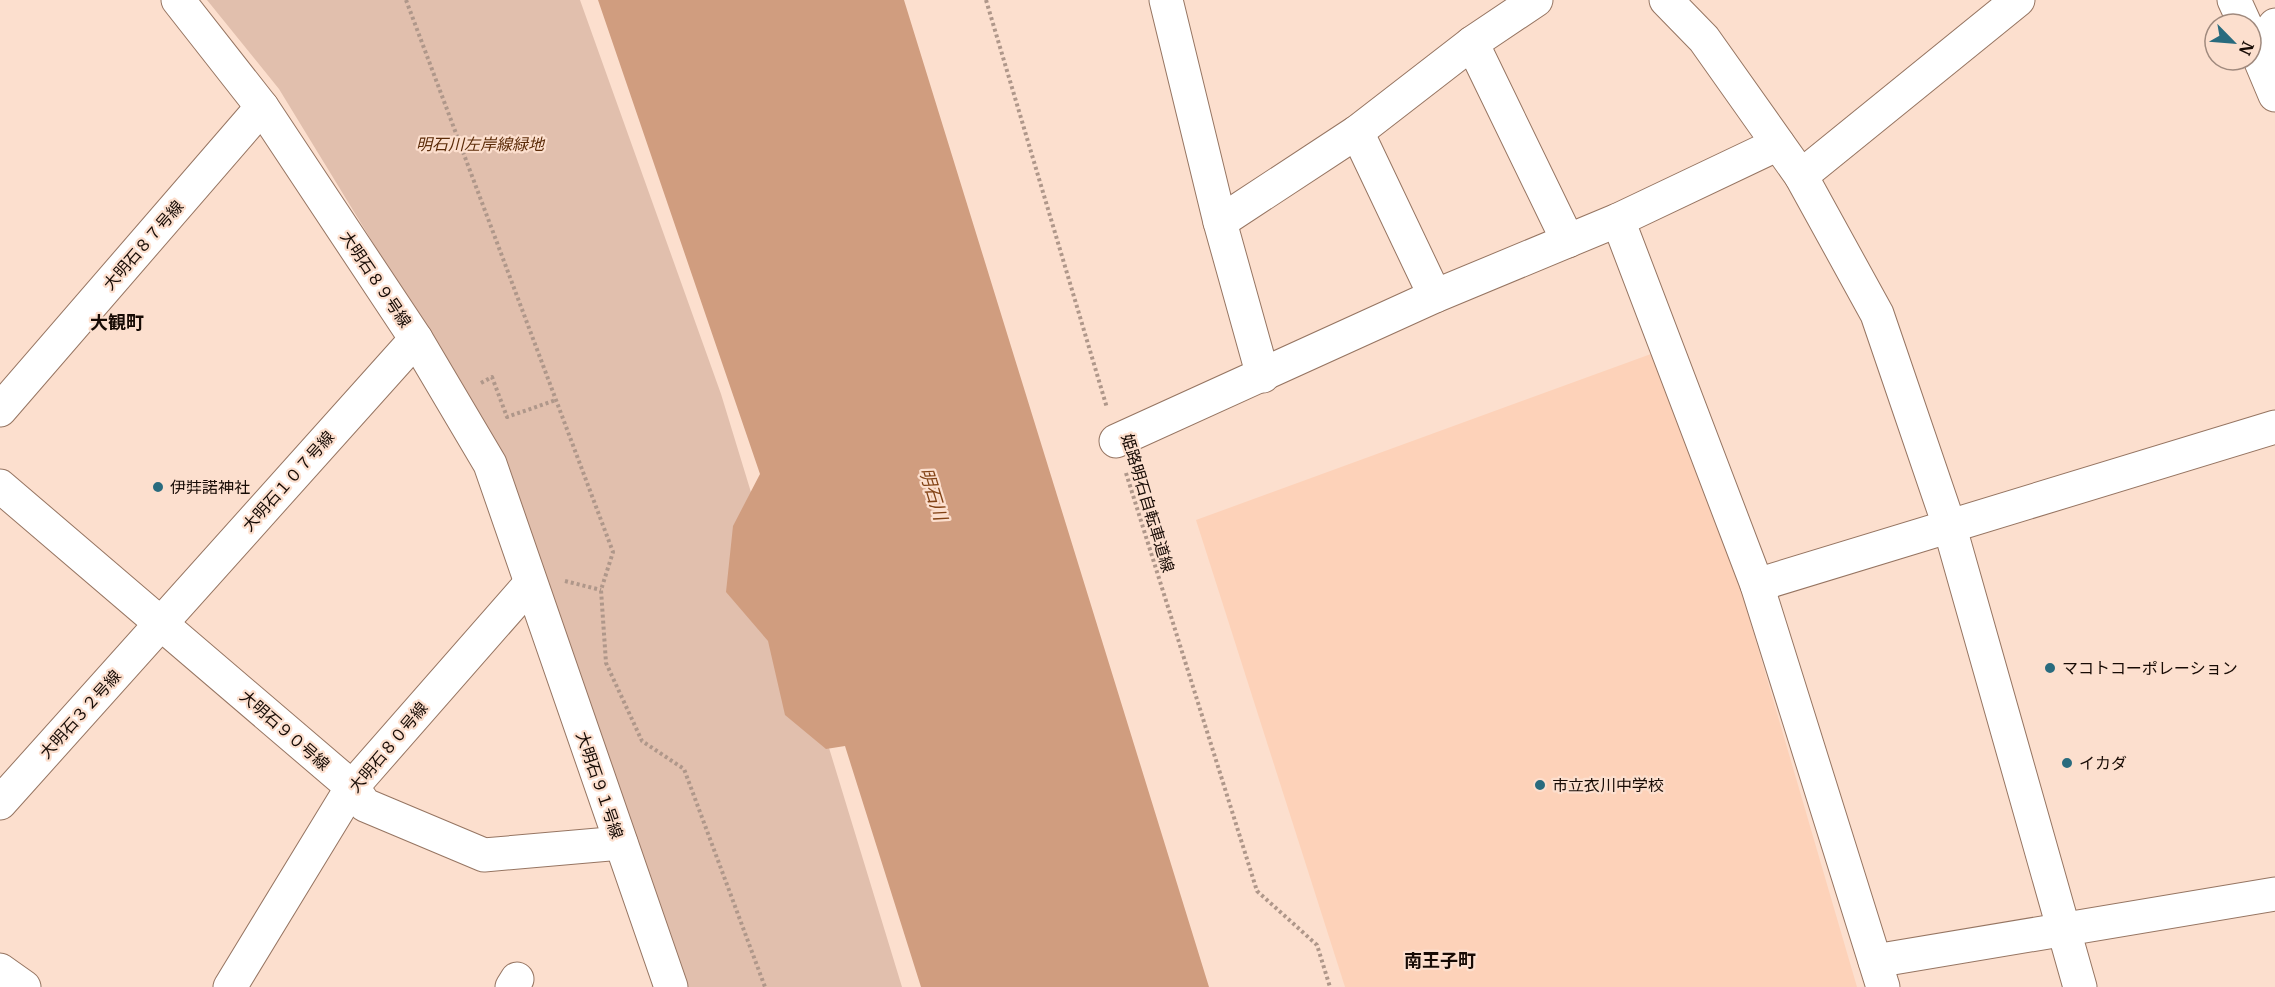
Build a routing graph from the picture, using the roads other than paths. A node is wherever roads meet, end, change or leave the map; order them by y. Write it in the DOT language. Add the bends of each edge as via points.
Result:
graph roads {
  1 [pos="178,0"];
  2 [pos="1166,0"];
  3 [pos="1536,0"];
  4 [pos="1666,0"];
  5 [pos="2000,5"];
  6 [pos="1472,43"];
  7 [pos="2263,54"];
  8 [pos="2275,95"];
  9 [pos="262,107"];
  10 [pos="1357,132"];
  11 [pos="1778,144"];
  12 [pos="1801,176"];
  13 [pos="1618,220"];
  14 [pos="1220,222"];
  15 [pos="1568,241"];
  16 [pos="1435,296"];
  17 [pos="416,339"];
  18 [pos="1263,376"];
  19 [pos="0,410"];
  20 [pos="2275,427"];
  21 [pos="1116,441"];
  22 [pos="0,486"];
  23 [pos="1950,528"];
  24 [pos="530,584"];
  25 [pos="1757,585"];
  26 [pos="160,624"];
  27 [pos="352,787"];
  28 [pos="0,803"];
  29 [pos="621,843"];
  30 [pos="2275,894"];
  31 [pos="2064,929"];
  32 [pos="0,970"];
  33 [pos="1879,974"];
  34 [pos="24,987"];
  35 [pos="230,987"];
  36 [pos="670,987"];
  37 [pos="2080,987"];
  1 -- 9 [label="street, 大明石８９号線"];
  2 -- 14 [label="street"];
  3 -- 6 [label="street"];
  4 -- 11 [label="street" via="1704,39"];
  5 -- 12 [label="street"];
  6 -- 10 [label="street"];
  6 -- 15 [label="street"];
  7 -- 8 [label="street"];
  9 -- 17 [label="street, 大明石８９号線"];
  9 -- 19 [label="street, 大明石８７号線"];
  10 -- 14 [label="street"];
  10 -- 16 [label="street"];
  11 -- 12 [label="street"];
  11 -- 13 [label="street"];
  12 -- 23 [label="street" via="1877,314"];
  13 -- 15 [label="street"];
  13 -- 25 [label="street"];
  14 -- 18 [label="street"];
  15 -- 16 [label="street"];
  16 -- 18 [label="street"];
  17 -- 24 [label="street, 大明石８９号線" via="490,464"];
  17 -- 26 [label="street, 大明石１０７号線"];
  18 -- 21 [label="street"];
  20 -- 23 [label="street"];
  22 -- 26 [label="street, 大明石９０号線"];
  23 -- 25 [label="street"];
  23 -- 31 [label="street"];
  24 -- 27 [label="street, 大明石８０号線"];
  24 -- 29 [label="street, 大明石９１号線"];
  25 -- 33 [label="street"];
  26 -- 27 [label="street, 大明石９０号線"];
  26 -- 28 [label="street, 大明石３２号線"];
  27 -- 29 [label="street, 大明石９０号線" via="364,805 484,855"];
  27 -- 35 [label="street, 大明石８０号線"];
  29 -- 36 [label="street, 大明石９１号線"];
  30 -- 31 [label="street"];
  31 -- 33 [label="street"];
  31 -- 37 [label="street"];
  32 -- 34 [label="street"];
}
